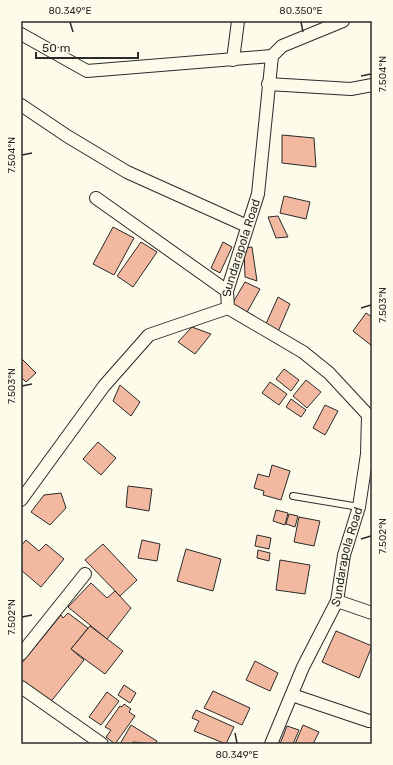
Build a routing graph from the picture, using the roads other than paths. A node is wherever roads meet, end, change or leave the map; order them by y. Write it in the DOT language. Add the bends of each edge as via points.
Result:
graph roads {
  1 [pos="238,21"];
  2 [pos="343,21"];
  3 [pos="21,34"];
  4 [pos="272,56"];
  5 [pos="233,60"];
  6 [pos="268,84"];
  7 [pos="372,85"];
  8 [pos="23,108"];
  9 [pos="96,198"];
  10 [pos="247,226"];
  11 [pos="227,291"];
  12 [pos="228,308"];
  13 [pos="370,414"];
  14 [pos="293,496"];
  15 [pos="21,500"];
  16 [pos="359,507"];
  17 [pos="85,574"];
  18 [pos="337,601"];
  19 [pos="372,613"];
  20 [pos="21,654"];
  21 [pos="21,687"];
  22 [pos="292,695"];
  23 [pos="369,721"];
  24 [pos="102,744"];
  25 [pos="271,744"];
  1 -- 5 [label="street"];
  2 -- 4 [label="street" via="282,46"];
  3 -- 5 [label="street" via="87,71"];
  4 -- 5 [label="street"];
  4 -- 6 [label="street, Sundarapola Road"];
  6 -- 7 [label="street" via="351,89"];
  6 -- 10 [label="street, Sundarapola Road" via="258,194"];
  8 -- 10 [label="street" via="127,172"];
  9 -- 11 [label="street"];
  10 -- 11 [label="street, Sundarapola Road"];
  11 -- 12 [label="street, Sundarapola Road"];
  12 -- 13 [label="street, Sundarapola Road" via="303,352 329,373"];
  12 -- 15 [label="street" via="149,335 104,386"];
  13 -- 16 [label="street, Sundarapola Road"];
  14 -- 16 [label="lane"];
  16 -- 18 [label="street, Sundarapola Road" via="344,555"];
  17 -- 20 [label="street"];
  18 -- 19 [label="street"];
  18 -- 22 [label="street, Sundarapola Road" via="303,667"];
  21 -- 24 [label="street"];
  22 -- 23 [label="street"];
  22 -- 25 [label="street, Sundarapola Road"];
}
